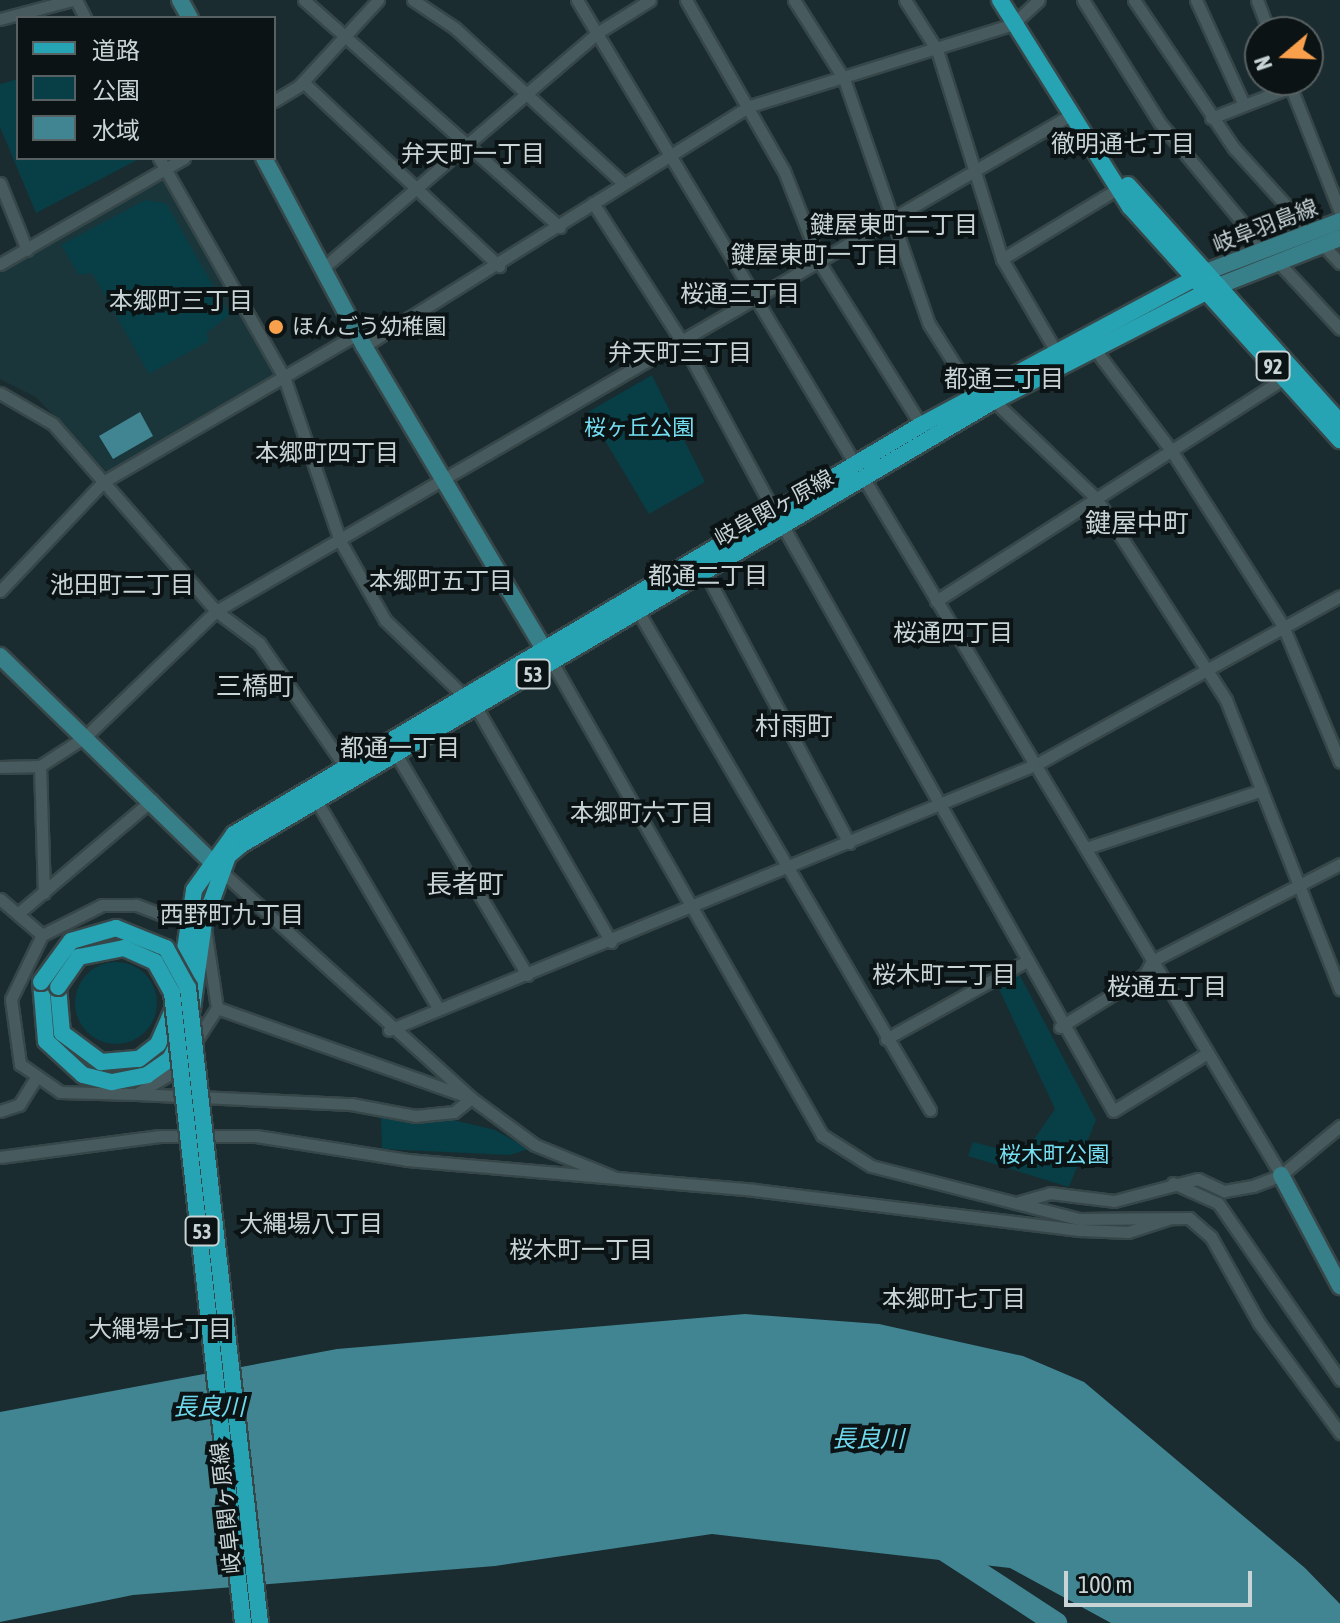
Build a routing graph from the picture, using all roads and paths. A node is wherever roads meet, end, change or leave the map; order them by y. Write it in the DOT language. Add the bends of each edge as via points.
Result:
graph roads {
  1 [pos="74,0"];
  2 [pos="304,0"];
  3 [pos="378,0"];
  4 [pos="413,0"];
  5 [pos="577,0"];
  6 [pos="650,0"];
  7 [pos="686,0"];
  8 [pos="794,0"];
  9 [pos="905,0"];
  10 [pos="1000,0"];
  11 [pos="1010,0"];
  12 [pos="1039,0"];
  13 [pos="1083,0"];
  14 [pos="1134,0"];
  15 [pos="1196,0"];
  16 [pos="0,19"];
  17 [pos="1017,21"];
  18 [pos="597,33"];
  19 [pos="346,36"];
  20 [pos="937,50"];
  21 [pos="844,79"];
  22 [pos="303,82"];
  23 [pos="526,92"];
  24 [pos="1263,96"];
  25 [pos="1295,96"];
  26 [pos="276,100"];
  27 [pos="1244,105"];
  28 [pos="750,106"];
  29 [pos="1067,117"];
  30 [pos="1211,118"];
  31 [pos="468,144"];
  32 [pos="667,152"];
  33 [pos="160,160"];
  34 [pos="181,160"];
  35 [pos="265,160"];
  36 [pos="166,170"];
  37 [pos="974,173"];
  38 [pos="622,182"];
  39 [pos="1,188"];
  40 [pos="416,188"];
  41 [pos="1117,189"];
  42 [pos="593,203"];
  43 [pos="1340,212"];
  44 [pos="895,221"];
  45 [pos="1340,221"];
  46 [pos="560,227"];
  47 [pos="1340,238"];
  48 [pos="1317,239"];
  49 [pos="27,250"];
  50 [pos="1272,256"];
  51 [pos="1002,259"];
  52 [pos="1340,263"];
  53 [pos="0,264"];
  54 [pos="821,265"];
  55 [pos="499,266"];
  56 [pos="322,269"];
  57 [pos="1200,276"];
  58 [pos="1212,289"];
  59 [pos="759,300"];
  60 [pos="1340,329"];
  61 [pos="360,340"];
  62 [pos="684,345"];
  63 [pos="1093,347"];
  64 [pos="1054,348"];
  65 [pos="284,377"];
  66 [pos="1285,378"];
  67 [pos="0,393"];
  68 [pos="974,395"];
  69 [pos="994,401"];
  70 [pos="1340,422"];
  71 [pos="921,425"];
  72 [pos="1340,440"];
  73 [pos="1171,450"];
  74 [pos="855,465"];
  75 [pos="103,482"];
  76 [pos="443,482"];
  77 [pos="864,483"];
  78 [pos="1096,498"];
  79 [pos="775,513"];
  80 [pos="784,528"];
  81 [pos="340,541"];
  82 [pos="705,572"];
  83 [pos="0,591"];
  84 [pos="1340,596"];
  85 [pos="936,601"];
  86 [pos="216,611"];
  87 [pos="639,613"];
  88 [pos="1283,626"];
  89 [pos="0,656"];
  90 [pos="548,656"];
  91 [pos="1209,673"];
  92 [pos="471,702"];
  93 [pos="85,737"];
  94 [pos="396,754"];
  95 [pos="1340,762"];
  96 [pos="1037,764"];
  97 [pos="40,766"];
  98 [pos="0,767"];
  99 [pos="349,772"];
  100 [pos="1262,790"];
  101 [pos="152,800"];
  102 [pos="316,800"];
  103 [pos="935,806"];
  104 [pos="849,843"];
  105 [pos="1086,848"];
  106 [pos="1340,864"];
  107 [pos="215,865"];
  108 [pos="790,869"];
  109 [pos="1305,887"];
  110 [pos="44,893"];
  111 [pos="0,899"];
  112 [pos="696,908"];
  113 [pos="21,911"];
  114 [pos="188,911"];
  115 [pos="204,922"];
  116 [pos="42,935"];
  117 [pos="611,942"];
  118 [pos="1152,961"];
  119 [pos="1023,963"];
  120 [pos="527,975"];
  121 [pos="1340,989"];
  122 [pos="217,1008"];
  123 [pos="439,1010"];
  124 [pos="1060,1027"];
  125 [pos="389,1030"];
  126 [pos="886,1039"];
  127 [pos="1206,1054"];
  128 [pos="35,1079"];
  129 [pos="136,1094"];
  130 [pos="471,1098"];
  131 [pos="930,1110"];
  132 [pos="0,1111"];
  133 [pos="1340,1126"];
  134 [pos="0,1157"];
  135 [pos="1281,1175"];
  136 [pos="615,1177"];
  137 [pos="1169,1182"];
  138 [pos="1019,1202"];
  139 [pos="1179,1215"];
  140 [pos="1340,1286"];
  141 [pos="1340,1380"];
  142 [pos="1340,1433"];
  143 [pos="243,1623"];
  144 [pos="260,1623"];
  1 -- 16 [label="street"];
  2 -- 19 [label="street"];
  3 -- 19 [label="street"];
  4 -- 23 [label="street"];
  5 -- 18 [label="street"];
  6 -- 18 [label="street"];
  7 -- 28 [label="street"];
  8 -- 21 [label="street"];
  9 -- 20 [label="street"];
  10 -- 17 [label="main road"];
  11 -- 17 [label="main road"];
  12 -- 17 [label="street"];
  13 -- 50 [label="street" via="1160,123"];
  14 -- 30 [label="street"];
  15 -- 27 [label="street"];
  17 -- 20 [label="street"];
  17 -- 29 [label="main road"];
  17 -- 57 [label="main road" via="1110,162"];
  18 -- 23 [label="street"];
  18 -- 32 [label="street"];
  19 -- 22 [label="street"];
  19 -- 31 [label="street"];
  20 -- 21 [label="street"];
  20 -- 37 [label="street"];
  21 -- 28 [label="street"];
  21 -- 44 [label="street"];
  22 -- 26 [label="street"];
  22 -- 40 [label="street"];
  23 -- 31 [label="street"];
  23 -- 38 [label="street"];
  24 -- 27 [label="street"];
  25 -- 43 [label="street"];
  27 -- 30 [label="street"];
  28 -- 32 [label="street"];
  28 -- 54 [label="street"];
  29 -- 37 [label="street"];
  29 -- 41 [label="main road"];
  30 -- 48 [label="street"];
  31 -- 40 [label="street"];
  31 -- 46 [label="street"];
  32 -- 38 [label="street"];
  32 -- 59 [label="street"];
  33 -- 36 [label="street"];
  34 -- 36 [label="street"];
  35 -- 56 [label="street"];
  36 -- 49 [label="street"];
  36 -- 65 [label="street"];
  37 -- 44 [label="street"];
  37 -- 51 [label="street"];
  38 -- 42 [label="street"];
  39 -- 49 [label="street"];
  40 -- 55 [label="street"];
  40 -- 56 [label="street"];
  41 -- 51 [label="street"];
  41 -- 57 [label="main road"];
  42 -- 46 [label="street"];
  42 -- 62 [label="street"];
  44 -- 54 [label="street"];
  44 -- 68 [label="street" via="929,324"];
  45 -- 48 [label="street, 岐阜羽島線"];
  46 -- 55 [label="street"];
  47 -- 48 [label="street, 岐阜羽島線"];
  48 -- 50 [label="street, 岐阜羽島線"];
  48 -- 52 [label="street"];
  49 -- 53 [label="street"];
  50 -- 57 [label="street, 岐阜羽島線"];
  50 -- 58 [label="street, 岐阜羽島線"];
  50 -- 60 [label="street"];
  51 -- 64 [label="street"];
  54 -- 59 [label="street"];
  54 -- 71 [label="street"];
  55 -- 61 [label="street"];
  56 -- 61 [label="street"];
  57 -- 58 [label="main road"];
  57 -- 64 [label="main road, 岐阜関ヶ原線 / 53"];
  58 -- 63 [label="main road, 岐阜関ヶ原線 / 53"];
  58 -- 66 [label="main road, 92"];
  58 -- 70 [label="main road, 92"];
  59 -- 62 [label="street"];
  59 -- 74 [label="street"];
  61 -- 65 [label="street"];
  61 -- 76 [label="street"];
  62 -- 76 [label="street"];
  62 -- 79 [label="street"];
  63 -- 69 [label="main road, 岐阜関ヶ原線 / 53"];
  63 -- 73 [label="street"];
  64 -- 68 [label="main road, 岐阜関ヶ原線 / 53"];
  65 -- 75 [label="street"];
  65 -- 81 [label="street"];
  66 -- 72 [label="main road, 92"];
  66 -- 73 [label="street"];
  67 -- 75 [label="street" via="53,424"];
  68 -- 71 [label="main road, 岐阜関ヶ原線 / 53"];
  69 -- 77 [label="main road, 岐阜関ヶ原線 / 53"];
  69 -- 78 [label="street"];
  71 -- 74 [label="main road, 岐阜関ヶ原線 / 53"];
  73 -- 78 [label="street"];
  73 -- 88 [label="street"];
  74 -- 77 [label="street"];
  74 -- 79 [label="main road, 岐阜関ヶ原線 / 53"];
  75 -- 83 [label="street"];
  75 -- 86 [label="street"];
  76 -- 81 [label="street"];
  76 -- 90 [label="street"];
  77 -- 80 [label="main road, 岐阜関ヶ原線 / 53"];
  77 -- 85 [label="street"];
  78 -- 85 [label="street"];
  78 -- 91 [label="street"];
  79 -- 90 [label="main road, 岐阜関ヶ原線 / 53"];
  80 -- 82 [label="main road, 岐阜関ヶ原線 / 53"];
  80 -- 103 [label="street"];
  81 -- 86 [label="street"];
  81 -- 92 [label="street" via="385,620"];
  82 -- 87 [label="main road, 岐阜関ヶ原線 / 53"];
  82 -- 104 [label="street"];
  84 -- 88 [label="street"];
  85 -- 96 [label="street"];
  86 -- 93 [label="street"];
  86 -- 99 [label="street" via="259,643"];
  87 -- 90 [label="main road, 岐阜関ヶ原線 / 53"];
  87 -- 108 [label="street"];
  88 -- 91 [label="street"];
  88 -- 95 [label="street"];
  89 -- 93 [label="street"];
  90 -- 92 [label="main road, 岐阜関ヶ原線 / 53"];
  90 -- 112 [label="street"];
  91 -- 96 [label="street"];
  91 -- 100 [label="street"];
  92 -- 94 [label="main road, 岐阜関ヶ原線 / 53"];
  92 -- 99 [label="main road, 岐阜関ヶ原線 / 53"];
  92 -- 117 [label="street"];
  93 -- 97 [label="street"];
  93 -- 101 [label="street"];
  94 -- 99 [label="main road, 岐阜関ヶ原線 / 53"];
  94 -- 120 [label="street"];
  96 -- 103 [label="street"];
  96 -- 105 [label="street"];
  97 -- 98 [label="street"];
  97 -- 110 [label="street"];
  99 -- 102 [label="main road, 岐阜関ヶ原線 / 53"];
  99 -- 107 [label="main road, 岐阜関ヶ原線 / 53" via="234,834"];
  100 -- 105 [label="street"];
  100 -- 109 [label="street"];
  101 -- 107 [label="street"];
  101 -- 110 [label="street"];
  102 -- 107 [label="main road, 岐阜関ヶ原線 / 53"];
  102 -- 123 [label="street"];
  103 -- 104 [label="street"];
  103 -- 119 [label="street"];
  104 -- 108 [label="street"];
  105 -- 118 [label="street"];
  106 -- 109 [label="street"];
  107 -- 114 [label="main road, 岐阜関ヶ原線 / 53"];
  107 -- 115 [label="main road, 岐阜関ヶ原線 / 53"];
  107 -- 125 [label="street"];
  108 -- 112 [label="street"];
  108 -- 126 [label="street"];
  109 -- 118 [label="street"];
  109 -- 121 [label="street"];
  110 -- 113 [label="street"];
  111 -- 113 [label="street"];
  112 -- 117 [label="street"];
  112 -- 138 [label="street" via="822,1135 839,1151 871,1166"];
  113 -- 116 [label="street"];
  114 -- 116 [label="street" via="173,919 136,905 102,905"];
  114 -- 143 [label="main road, 岐阜関ヶ原線 / 53, bridge" via="178,997 158,1044 139,1059 101,1062 81,1054 57,1017 58,987 79,957 124,948 155,962 172,993"];
  115 -- 122 [label="street"];
  115 -- 144 [label="main road, 岐阜関ヶ原線 / 53, bridge" via="195,1001 183,1034 170,1059 147,1075 112,1082 70,1068 46,1041 41,982 71,941 116,928 166,948 188,988"];
  116 -- 128 [label="street" via="11,999 20,1064"];
  117 -- 120 [label="street"];
  118 -- 124 [label="street" via="1145,974"];
  118 -- 127 [label="street"];
  119 -- 124 [label="street"];
  119 -- 126 [label="street"];
  120 -- 123 [label="street"];
  122 -- 129 [label="street" via="177,1070"];
  122 -- 130 [label="street"];
  123 -- 125 [label="street"];
  124 -- 127 [label="street" via="1113,1111"];
  125 -- 130 [label="street"];
  126 -- 131 [label="street"];
  127 -- 135 [label="street"];
  128 -- 129 [label="street" via="60,1092"];
  128 -- 132 [label="street" via="19,1105"];
  129 -- 130 [label="street" via="351,1104 415,1116 454,1112"];
  130 -- 136 [label="street" via="531,1143"];
  133 -- 135 [label="street"];
  134 -- 136 [label="street" via="160,1136 256,1136 407,1160"];
  135 -- 137 [label="street" via="1224,1191 1198,1179"];
  135 -- 140 [label="street"];
  136 -- 139 [label="street" via="1082,1230 1128,1232"];
  137 -- 138 [label="street" via="1114,1201 1050,1193"];
  137 -- 141 [label="street" via="1218,1203"];
  138 -- 139 [label="street" via="1079,1219"];
  139 -- 142 [label="street" via="1211,1237 1259,1323"];
}
